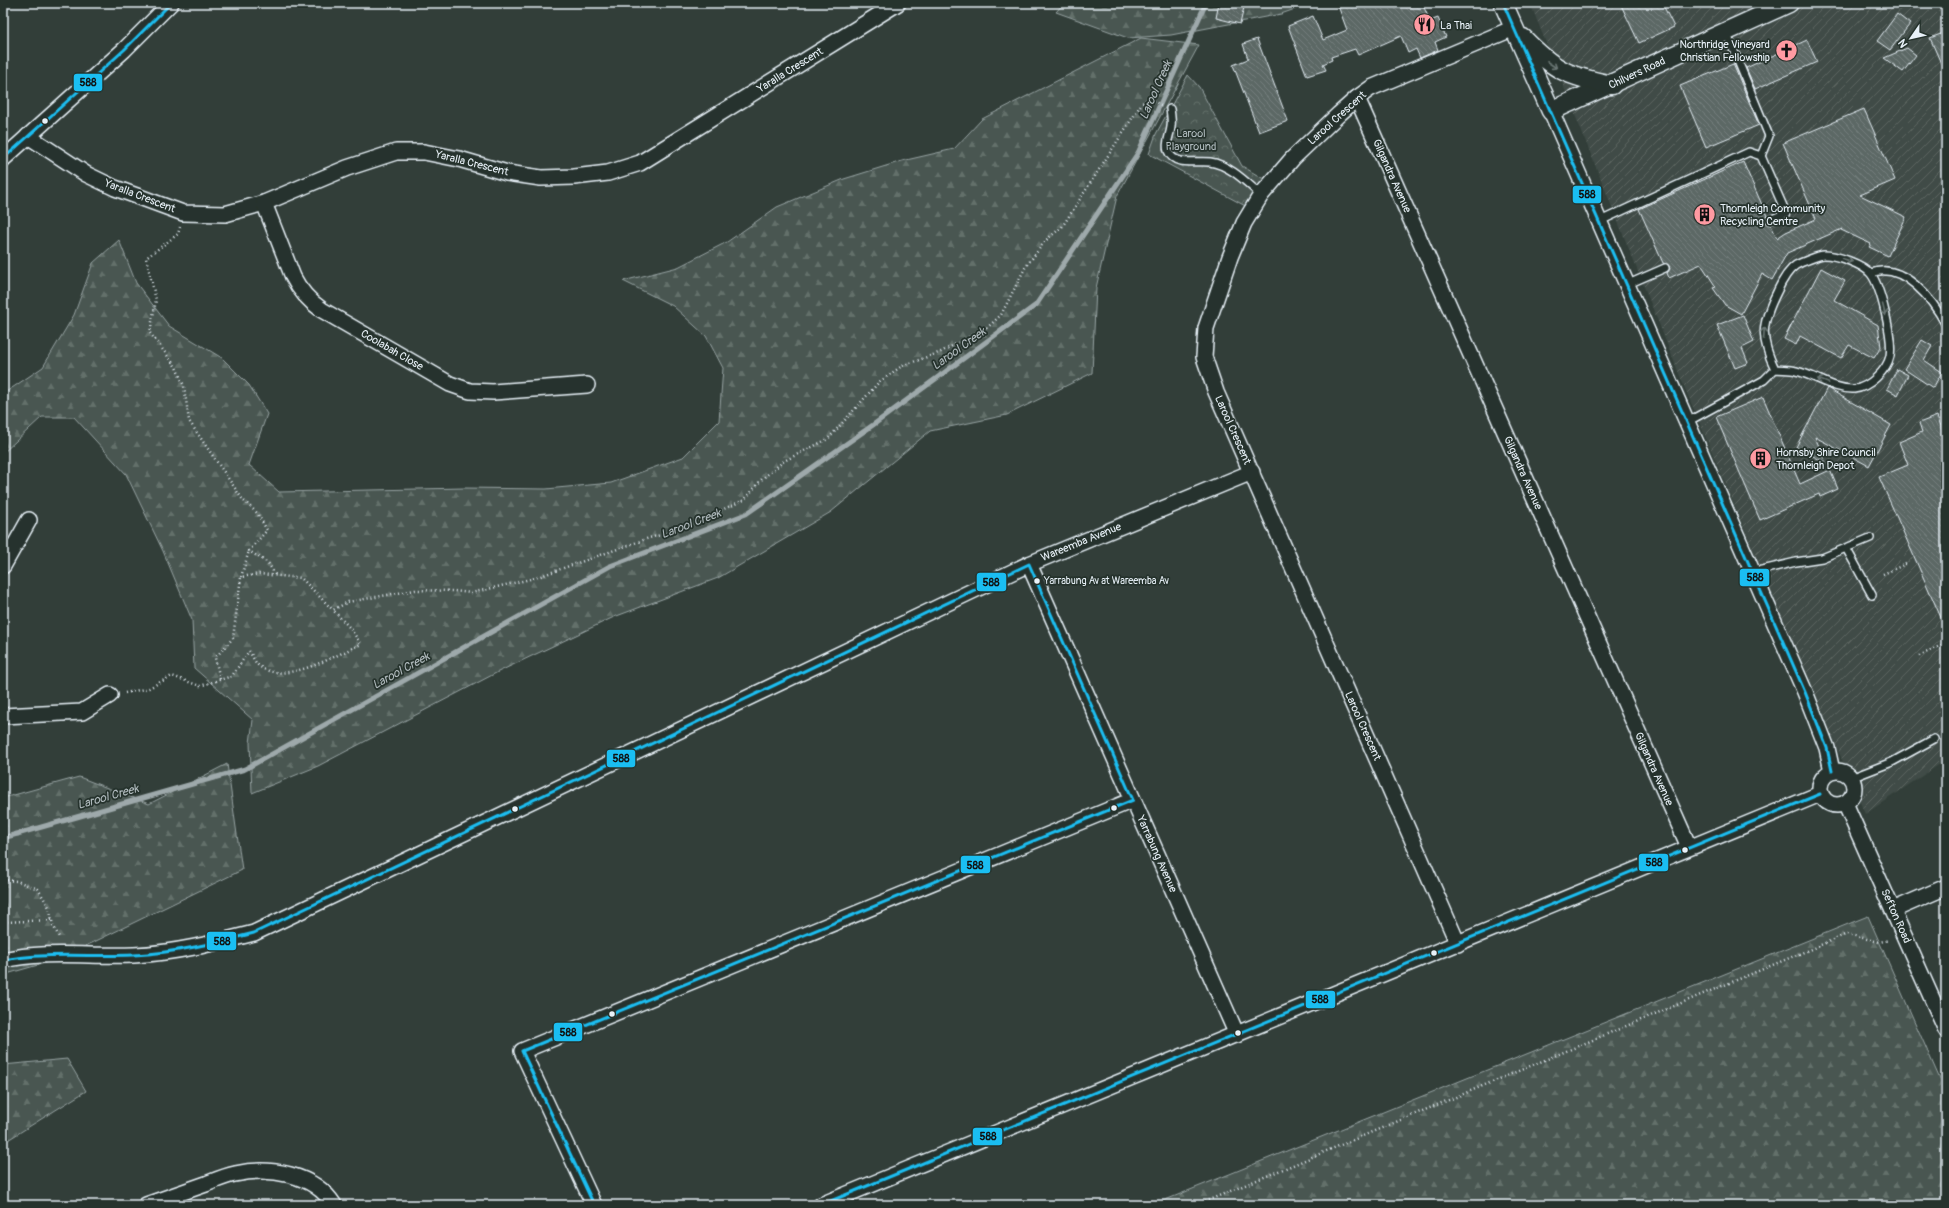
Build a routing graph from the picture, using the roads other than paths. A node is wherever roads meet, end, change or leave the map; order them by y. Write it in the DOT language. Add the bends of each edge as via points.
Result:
graph roads {
  1 [pos="171,3"];
  2 [pos="898,3"];
  3 [pos="1503,3"];
  4 [pos="1789,3"];
  5 [pos="1514,28"];
  6 [pos="1725,32"];
  7 [pos="1612,85"];
  8 [pos="1357,98"];
  9 [pos="1170,109"];
  10 [pos="1551,111"];
  11 [pos="28,136"];
  12 [pos="1761,156"];
  13 [pos="3,159"];
  14 [pos="1262,195"];
  15 [pos="264,203"];
  16 [pos="1770,220"];
  17 [pos="1598,222"];
  18 [pos="1665,268"];
  19 [pos="1871,273"];
  20 [pos="1626,285"];
  21 [pos="1946,326"];
  22 [pos="1775,369"];
  23 [pos="587,385"];
  24 [pos="1687,422"];
  25 [pos="1252,472"];
  26 [pos="28,520"];
  27 [pos="1870,538"];
  28 [pos="1846,548"];
  29 [pos="1029,564"];
  30 [pos="3,566"];
  31 [pos="1753,572"];
  32 [pos="1872,595"];
  33 [pos="110,695"];
  34 [pos="3,716"];
  35 [pos="1934,738"];
  36 [pos="1832,771"];
  37 [pos="1851,778"];
  38 [pos="1820,794"];
  39 [pos="1133,800"];
  40 [pos="1845,803"];
  41 [pos="1689,847"];
  42 [pos="1946,887"];
  43 [pos="1894,910"];
  44 [pos="1458,944"];
  45 [pos="3,960"];
  46 [pos="1946,1030"];
  47 [pos="1236,1035"];
  48 [pos="146,1205"];
  49 [pos="334,1205"];
  50 [pos="594,1205"];
  51 [pos="821,1205"];
  1 -- 11 [label="street" via="124,50"];
  2 -- 15 [label="street, Yaralla Crescent" via="646,159 608,173 541,178 507,173 424,152 396,152 347,168"];
  3 -- 5 [label="street"];
  4 -- 6 [label="street, Chilvers Road"];
  5 -- 7 [label="street, one-way" via="1550,65 1572,76"];
  5 -- 8 [label="street, Larool Crescent" via="1371,88"];
  5 -- 10 [label="street"];
  6 -- 7 [label="street, Chilvers Road"];
  6 -- 12 [label="lane" via="1769,136"];
  7 -- 10 [label="street, Chilvers Road"];
  8 -- 14 [label="street, Larool Crescent" via="1293,158"];
  8 -- 41 [label="street, Gilgandra Avenue"];
  9 -- 14 [label="lane" via="1171,128 1167,142 1172,158 1179,161 1212,162 1229,169"];
  10 -- 17 [label="street"];
  11 -- 13 [label="street"];
  11 -- 15 [label="street, Yaralla Crescent" via="86,174 115,188 183,213 225,214"];
  12 -- 16 [label="lane" via="1786,213"];
  12 -- 17 [label="lane" via="1749,152"];
  14 -- 25 [label="street, Larool Crescent" via="1244,223 1230,257 1206,328 1204,357 1216,392"];
  15 -- 23 [label="street, Coolabah Close" via="292,277 309,300 450,384 470,391 493,392"];
  17 -- 20 [label="street"];
  18 -- 20 [label="lane"];
  19 -- 21 [label="lane" via="1880,270 1895,272 1918,285"];
  22 -- 19 [label="lane, one-way" via="1766,352 1763,338 1765,322 1784,278 1796,265 1824,255 1851,260"];
  19 -- 22 [label="lane, one-way" via="1881,296 1888,327 1890,355 1885,368 1869,383 1854,389 1834,385 1796,371"];
  20 -- 24 [label="street"];
  22 -- 24 [label="lane" via="1759,383"];
  24 -- 31 [label="street"];
  25 -- 29 [label="street, Wareemba Avenue"];
  25 -- 44 [label="street, Larool Crescent"];
  26 -- 30 [label="street"];
  27 -- 28 [label="lane"];
  28 -- 31 [label="lane" via="1822,558"];
  28 -- 32 [label="lane"];
  29 -- 39 [label="street, Yarrabung Avenue"];
  29 -- 45 [label="street, Wareemba Avenue" via="254,933 196,948 135,955 27,956"];
  31 -- 36 [label="street" via="1805,692 1827,748"];
  33 -- 34 [label="street" via="82,712"];
  35 -- 37 [label="lane" via="1892,762"];
  36 -- 37 [label="street" via="1839,770"];
  36 -- 38 [label="street" via="1821,780"];
  37 -- 40 [label="street" via="1853,792"];
  38 -- 40 [label="street" via="1831,804"];
  38 -- 41 [label="street"];
  39 -- 47 [label="street, Yarrabung Avenue"];
  39 -- 50 [label="street" via="522,1051"];
  40 -- 43 [label="street, Sefton Road"];
  41 -- 44 [label="street"];
  42 -- 43 [label="street"];
  43 -- 46 [label="street, Sefton Road"];
  44 -- 47 [label="street"];
  47 -- 51 [label="street"];
  48 -- 49 [label="street" via="236,1174 264,1172 287,1174 314,1184 329,1196"];
}
